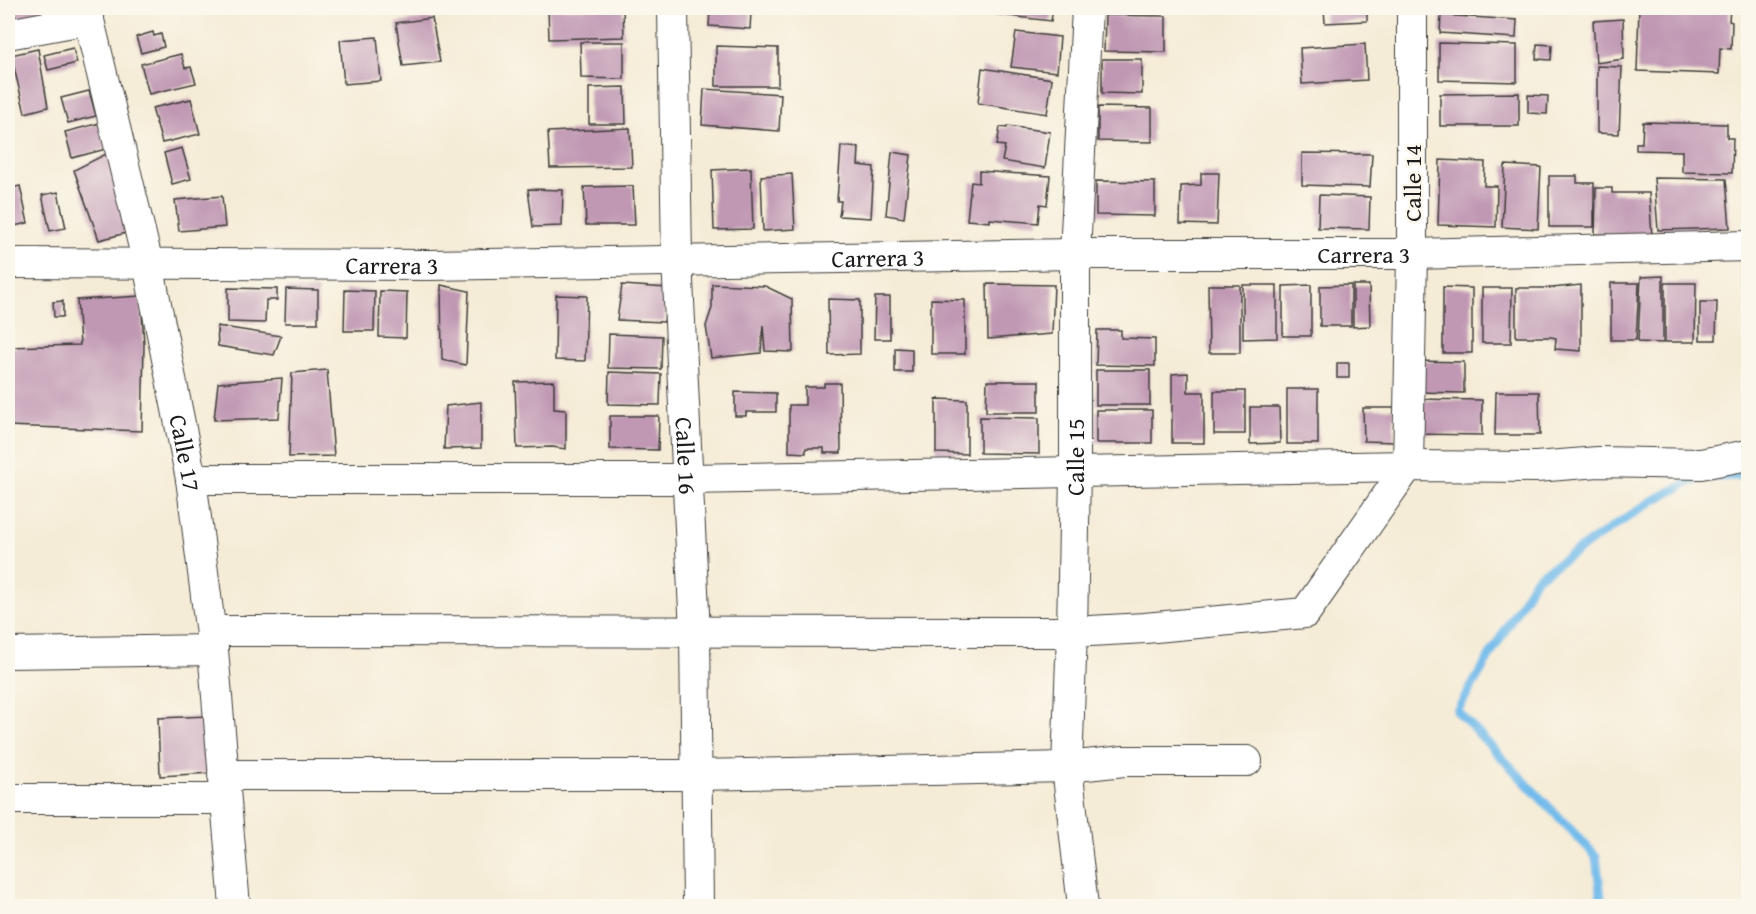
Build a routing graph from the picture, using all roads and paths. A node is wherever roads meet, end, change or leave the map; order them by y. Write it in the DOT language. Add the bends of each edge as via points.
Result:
graph roads {
  1 [pos="673,8"];
  2 [pos="1087,8"];
  3 [pos="1412,8"];
  4 [pos="88,13"];
  5 [pos="8,34"];
  6 [pos="1749,246"];
  7 [pos="1075,254"];
  8 [pos="1412,254"];
  9 [pos="677,260"];
  10 [pos="8,263"];
  11 [pos="148,264"];
  12 [pos="1749,454"];
  13 [pos="1408,466"];
  14 [pos="1075,472"];
  15 [pos="191,479"];
  16 [pos="688,479"];
  17 [pos="695,632"];
  18 [pos="1072,632"];
  19 [pos="212,641"];
  20 [pos="8,653"];
  21 [pos="1247,761"];
  22 [pos="1067,767"];
  23 [pos="698,775"];
  24 [pos="224,787"];
  25 [pos="8,799"];
  26 [pos="235,906"];
  27 [pos="699,906"];
  28 [pos="1083,906"];
  1 -- 9 [label="street, Calle 16"];
  2 -- 7 [label="street, Calle 15"];
  3 -- 8 [label="street, Calle 14"];
  4 -- 5 [label="street"];
  4 -- 11 [label="street, Calle 17"];
  6 -- 8 [label="street, Carrera 3"];
  7 -- 8 [label="street, Carrera 3"];
  7 -- 9 [label="street, Carrera 3"];
  7 -- 14 [label="street, Calle 15"];
  8 -- 13 [label="street, Calle 14"];
  9 -- 11 [label="street, Carrera 3" via="429,265"];
  9 -- 16 [label="street, Calle 16"];
  10 -- 11 [label="street, Carrera 3"];
  11 -- 15 [label="street, Calle 17"];
  12 -- 13 [label="street" via="1701,464"];
  13 -- 14 [label="street"];
  13 -- 18 [label="street" via="1305,613"];
  14 -- 16 [label="street"];
  14 -- 18 [label="street, Calle 15"];
  15 -- 16 [label="street"];
  15 -- 19 [label="street, Calle 17"];
  16 -- 17 [label="street, Calle 16"];
  17 -- 18 [label="street"];
  17 -- 19 [label="street"];
  17 -- 23 [label="street, Calle 16"];
  18 -- 22 [label="street, Calle 15"];
  19 -- 20 [label="street"];
  19 -- 24 [label="street, Calle 17"];
  21 -- 22 [label="street" via="1124,761"];
  22 -- 23 [label="street"];
  22 -- 28 [label="street, Calle 15"];
  23 -- 24 [label="street"];
  23 -- 27 [label="street, Calle 16"];
  24 -- 25 [label="street"];
  24 -- 26 [label="street, Calle 17"];
}
